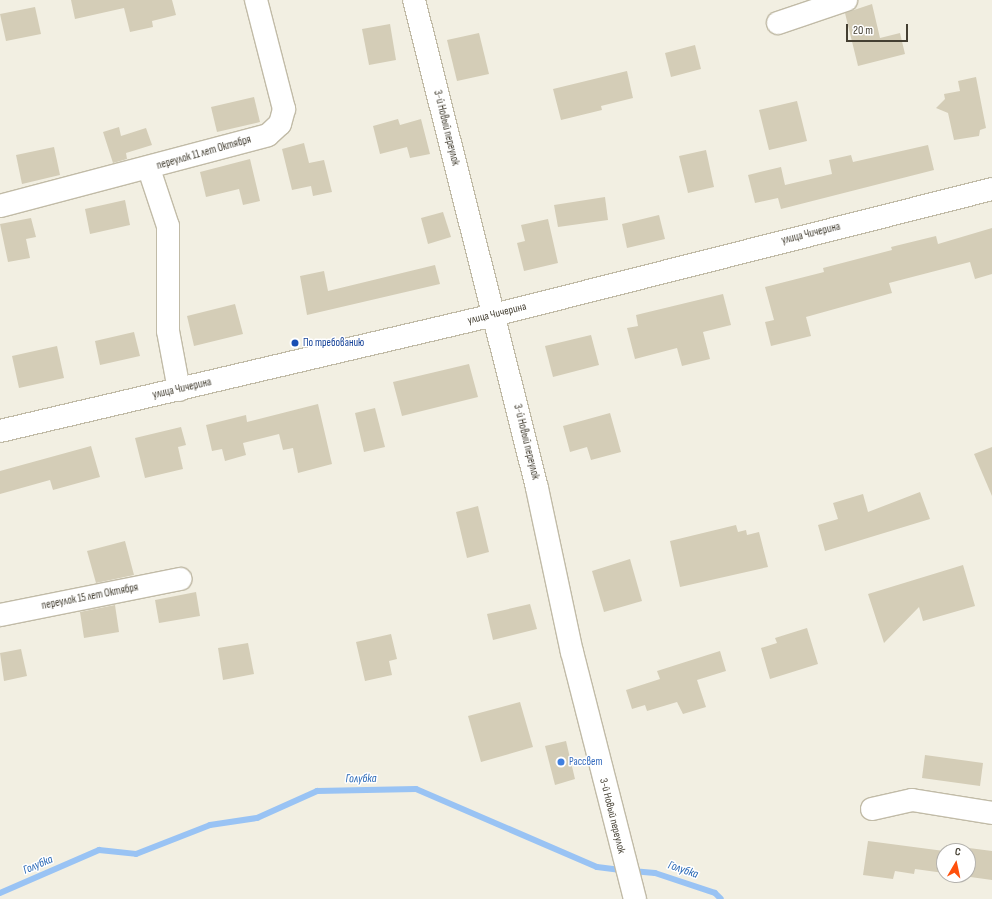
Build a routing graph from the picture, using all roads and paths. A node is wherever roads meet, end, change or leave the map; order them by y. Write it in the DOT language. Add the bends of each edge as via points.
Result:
graph roads {
  1 [pos="256,0"];
  2 [pos="414,0"];
  3 [pos="846,0"];
  4 [pos="778,23"];
  5 [pos="149,169"];
  6 [pos="992,189"];
  7 [pos="0,206"];
  8 [pos="494,315"];
  9 [pos="179,390"];
  10 [pos="0,431"];
  11 [pos="180,579"];
  12 [pos="0,615"];
  13 [pos="872,809"];
  14 [pos="992,813"];
  15 [pos="632,892"];
  1 -- 5 [label="street, переулок 11 лет Октября" via="284,110 280,124 268,135"];
  2 -- 8 [label="street, 3-й Новый переулок"];
  3 -- 4 [label="street"];
  5 -- 7 [label="street, переулок 11 лет Октября"];
  5 -- 9 [label="street" via="168,226 168,331"];
  6 -- 8 [label="street, улица Чичерина"];
  8 -- 9 [label="street, улица Чичерина"];
  8 -- 15 [label="street, 3-й Новый переулок" via="538,488 572,652"];
  9 -- 10 [label="street, улица Чичерина"];
  11 -- 12 [label="street, переулок 15 лет Октября"];
  13 -- 14 [label="street" via="912,800"];
}
